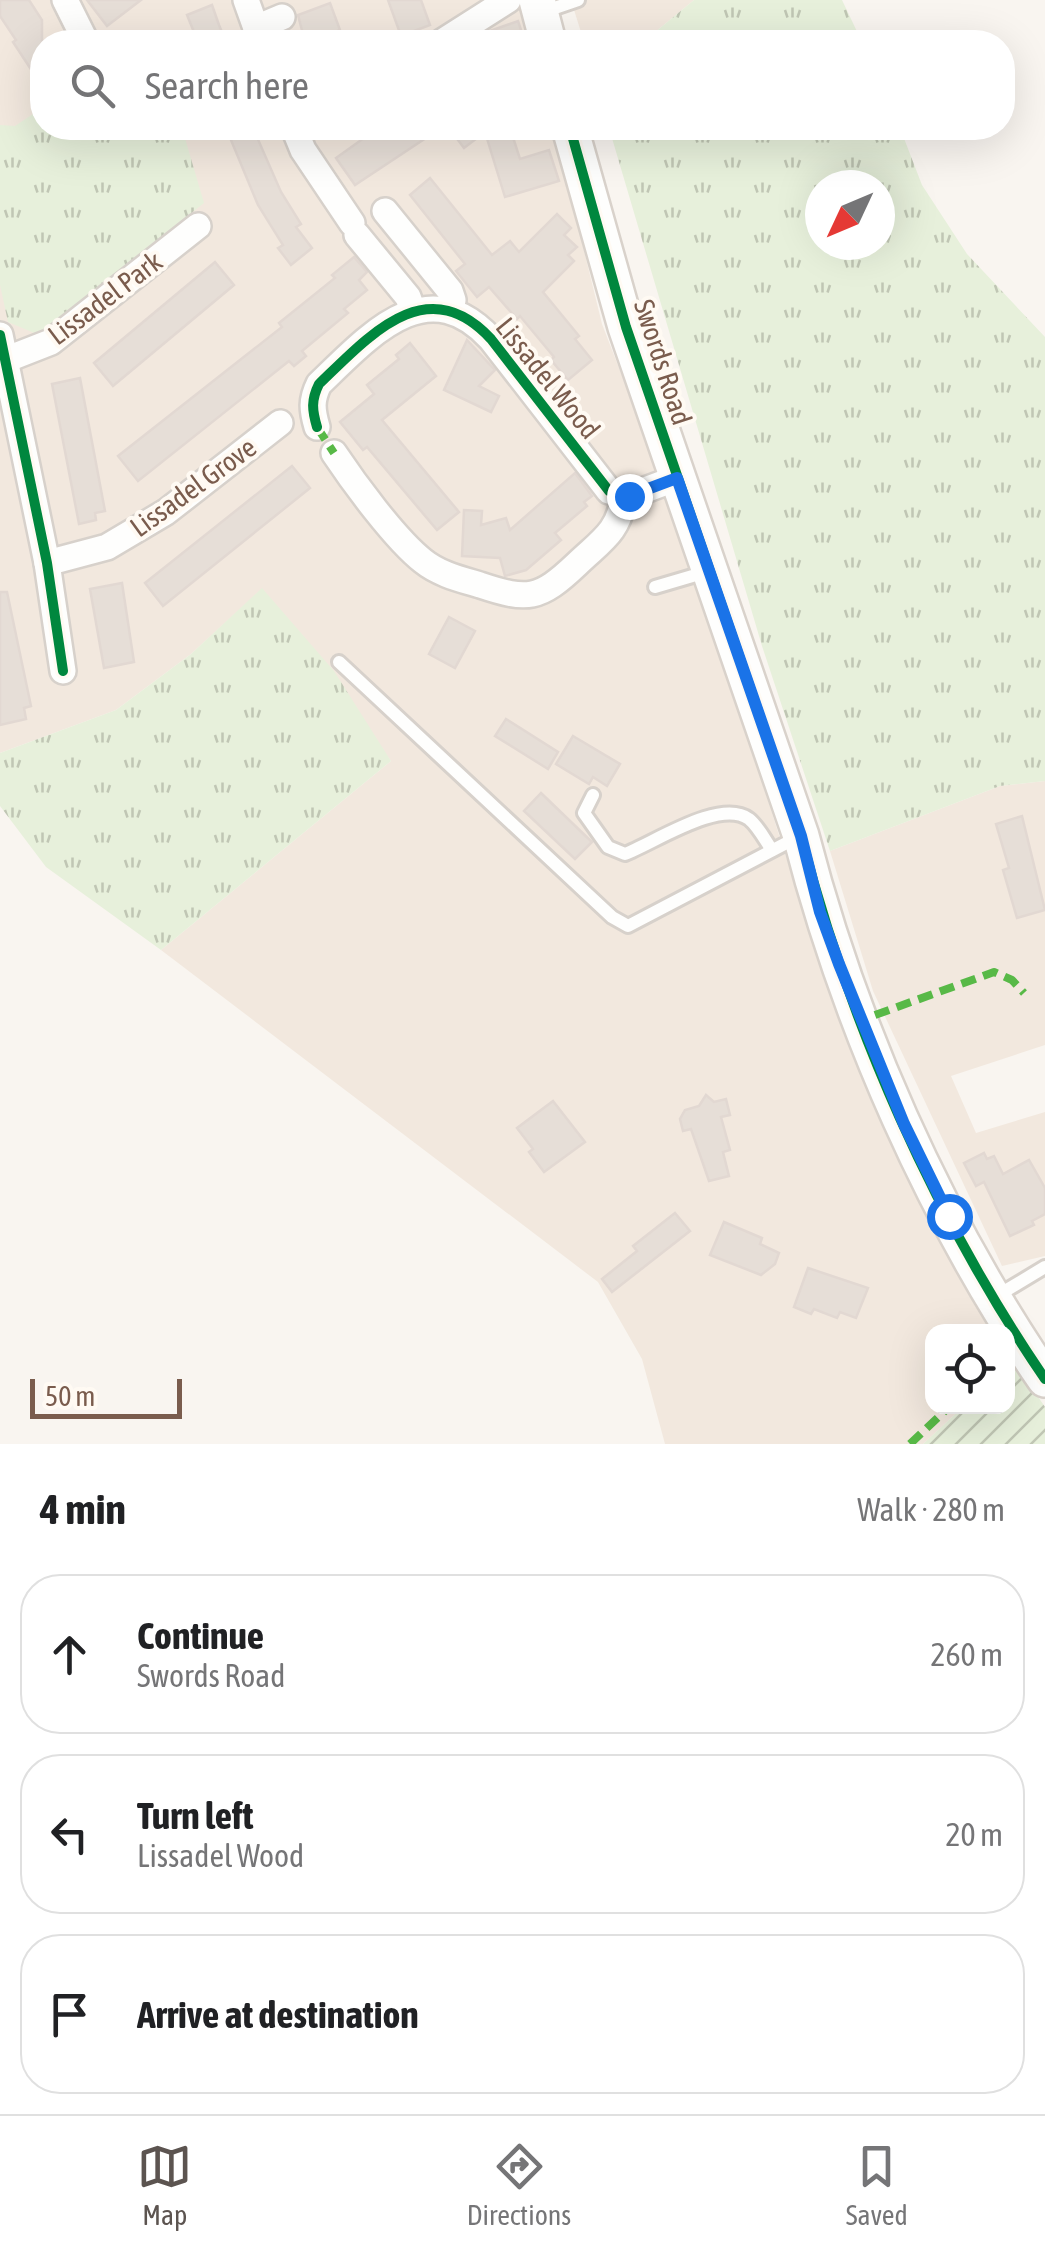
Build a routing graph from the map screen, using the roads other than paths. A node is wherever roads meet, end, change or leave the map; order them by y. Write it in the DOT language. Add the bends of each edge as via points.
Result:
graph roads {
  1 [pos="64,0"];
  2 [pos="246,0"];
  3 [pos="578,0"];
  4 [pos="466,11"];
  5 [pos="533,14"];
  6 [pos="282,17"];
  7 [pos="80,30"];
  8 [pos="257,30"];
  9 [pos="265,30"];
  10 [pos="300,140"];
  11 [pos="573,140"];
  12 [pos="386,211"];
  13 [pos="198,226"];
  14 [pos="451,310"];
  15 [pos="412,311"];
  16 [pos="3,348"];
  17 [pos="280,423"];
  18 [pos="316,427"];
  19 [pos="334,453"];
  20 [pos="677,478"];
  21 [pos="624,497"];
  22 [pos="47,563"];
  23 [pos="709,571"];
  24 [pos="655,587"];
  25 [pos="339,662"];
  26 [pos="63,671"];
  27 [pos="593,795"];
  28 [pos="786,843"];
  29 [pos="1045,1267"];
  30 [pos="993,1298"];
  31 [pos="1045,1379"];
  1 -- 7 [label="street"];
  2 -- 8 [label="street"];
  3 -- 5 [label="lane"];
  4 -- 5 [label="street"];
  6 -- 9 [label="street"];
  10 -- 15 [label="street"];
  11 -- 20 [label="main road, Swords Road"];
  12 -- 14 [label="street" via="450,291"];
  13 -- 16 [label="street, Lissadel Park" via="51,342"];
  14 -- 15 [label="street"];
  14 -- 21 [label="street, Lissadel Wood" via="491,340 609,491"];
  15 -- 18 [label="street" via="388,323 319,384 312,408"];
  16 -- 22 [label="street"];
  17 -- 22 [label="street, Lissadel Grove" via="166,512 107,547"];
  19 -- 21 [label="street" via="422,561 515,597 559,581 618,526"];
  20 -- 21 [label="street"];
  20 -- 23 [label="main road, Swords Road"];
  22 -- 26 [label="street"];
  23 -- 24 [label="lane"];
  23 -- 28 [label="main road, Swords Road"];
  25 -- 28 [label="lane" via="628,926"];
  27 -- 28 [label="lane" via="584,812 608,847 625,854 699,819 739,814"];
  28 -- 30 [label="main road, Swords Road" via="904,1124"];
  29 -- 30 [label="lane"];
  30 -- 31 [label="main road, Swords Road"];
}
